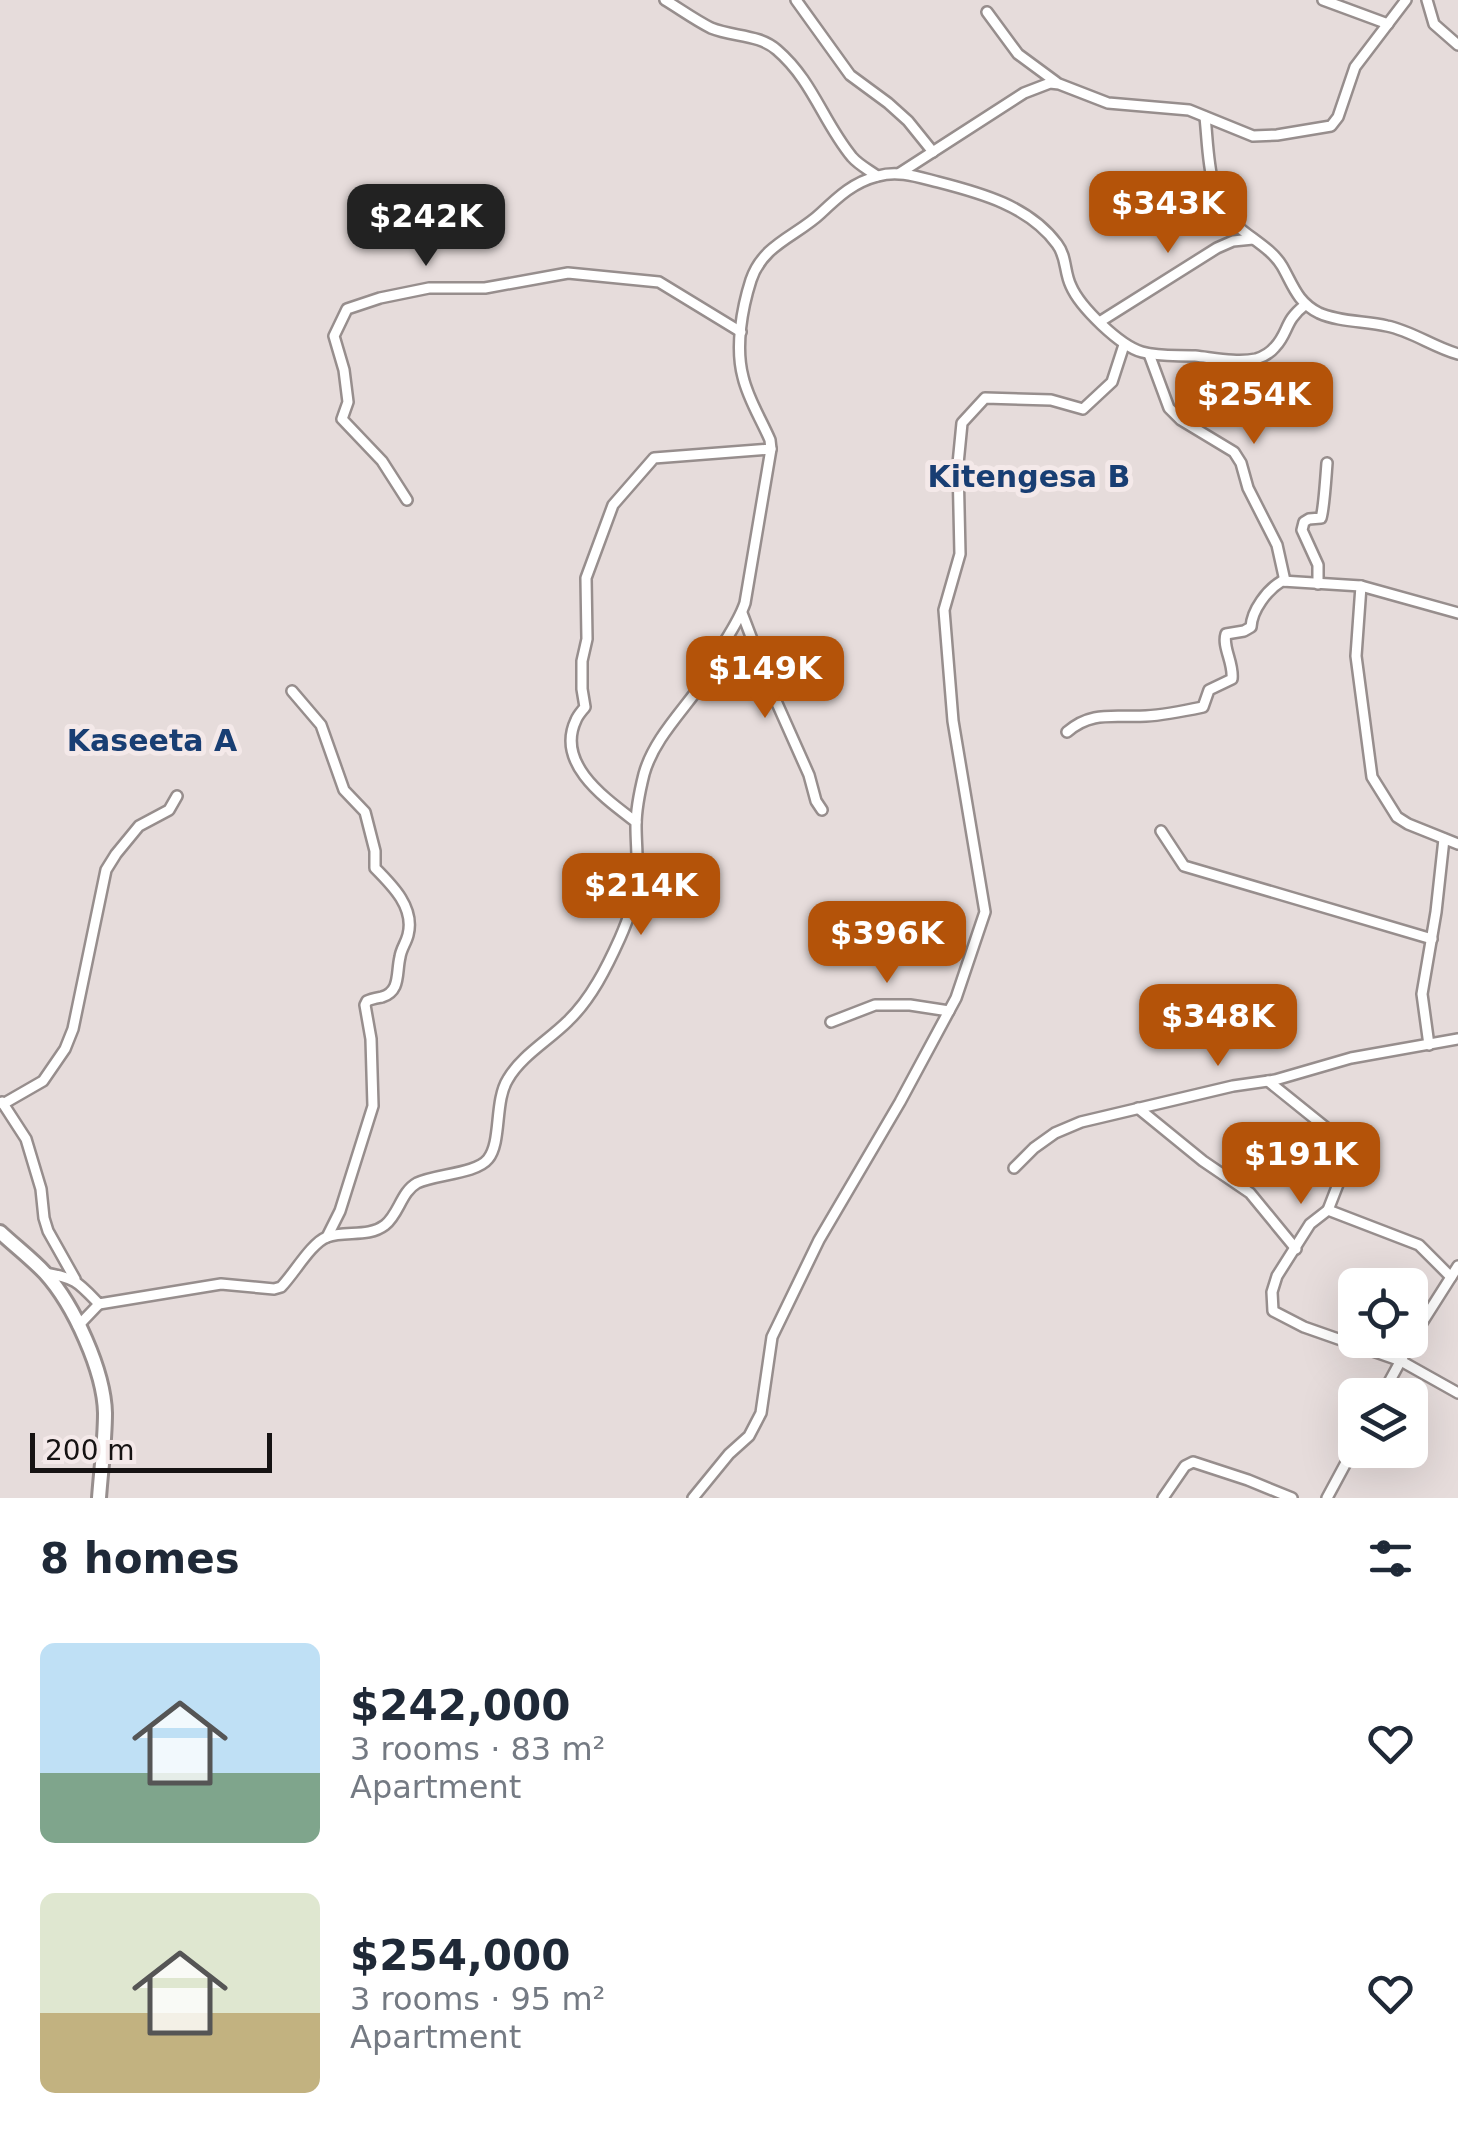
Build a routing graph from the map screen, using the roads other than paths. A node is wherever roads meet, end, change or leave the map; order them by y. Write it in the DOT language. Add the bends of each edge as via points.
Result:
graph roads {
  1 [pos="665,0"];
  2 [pos="796,0"];
  3 [pos="1323,0"];
  4 [pos="1406,0"];
  5 [pos="1427,0"];
  6 [pos="987,12"];
  7 [pos="1388,24"];
  8 [pos="1458,46"];
  9 [pos="1059,84"];
  10 [pos="1205,117"];
  11 [pos="933,152"];
  12 [pos="900,173"];
  13 [pos="877,176"];
  14 [pos="1253,239"];
  15 [pos="1306,305"];
  16 [pos="1101,321"];
  17 [pos="741,332"];
  18 [pos="1124,345"];
  19 [pos="1149,354"];
  20 [pos="1458,354"];
  21 [pos="771,450"];
  22 [pos="1327,463"];
  23 [pos="407,500"];
  24 [pos="1284,581"];
  25 [pos="1318,584"];
  26 [pos="1360,586"];
  27 [pos="742,613"];
  28 [pos="1458,613"];
  29 [pos="292,691"];
  30 [pos="1067,732"];
  31 [pos="177,796"];
  32 [pos="822,810"];
  33 [pos="636,822"];
  34 [pos="1161,831"];
  35 [pos="1444,839"];
  36 [pos="1458,844"];
  37 [pos="1432,939"];
  38 [pos="949,1011"];
  39 [pos="831,1022"];
  40 [pos="1458,1040"];
  41 [pos="1429,1044"];
  42 [pos="1268,1081"];
  43 [pos="2,1102"];
  44 [pos="1138,1108"];
  45 [pos="1014,1168"];
  46 [pos="1328,1210"];
  47 [pos="0,1232"];
  48 [pos="327,1237"];
  49 [pos="1296,1249"];
  50 [pos="1458,1266"];
  51 [pos="45,1273"];
  52 [pos="1451,1276"];
  53 [pos="76,1280"];
  54 [pos="100,1304"];
  55 [pos="78,1326"];
  56 [pos="1400,1362"];
  57 [pos="1391,1378"];
  58 [pos="1458,1394"];
  59 [pos="1343,1468"];
  60 [pos="98,1498"];
  61 [pos="693,1498"];
  62 [pos="1163,1498"];
  63 [pos="1292,1498"];
  64 [pos="1327,1498"];
  1 -- 13 [label="street" via="712,28 773,46 808,84 855,161"];
  2 -- 11 [label="street" via="850,75 898,112"];
  3 -- 7 [label="street"];
  4 -- 7 [label="street"];
  5 -- 8 [label="street" via="1434,24"];
  6 -- 9 [label="street" via="1018,54"];
  7 -- 10 [label="street" via="1355,66 1331,126 1253,136"];
  9 -- 10 [label="street" via="1094,100 1180,108"];
  9 -- 11 [label="street" via="1024,94"];
  10 -- 14 [label="street" via="1216,195 1231,221"];
  11 -- 12 [label="street"];
  12 -- 13 [label="street"];
  12 -- 16 [label="street" via="986,196 1040,225 1064,256 1069,284"];
  13 -- 17 [label="street" via="838,196 760,262"];
  14 -- 15 [label="street" via="1282,265"];
  14 -- 16 [label="street" via="1216,248"];
  15 -- 19 [label="street" via="1292,316 1277,346 1255,359"];
  15 -- 20 [label="street" via="1401,330"];
  16 -- 18 [label="street"];
  17 -- 21 [label="street" via="742,376"];
  17 -- 23 [label="street" via="658,282 568,274 485,288 429,288 347,310 334,336 348,402 342,418"];
  18 -- 19 [label="street"];
  18 -- 38 [label="street" via="1112,382 1083,409 1051,400 985,398 962,423 960,554 944,610 945,644 985,912"];
  19 -- 24 [label="street" via="1170,408 1234,452 1277,545"];
  21 -- 27 [label="street"];
  21 -- 33 [label="street" via="654,458 613,505 586,578 585,707 570,747 595,788"];
  22 -- 25 [label="street" via="1324,510 1302,530 1318,565"];
  24 -- 25 [label="street"];
  24 -- 30 [label="street" via="1252,613 1248,629 1226,634 1232,679 1208,690 1203,707 1104,715"];
  25 -- 26 [label="street"];
  26 -- 28 [label="street"];
  26 -- 35 [label="street" via="1356,656 1372,778 1397,817"];
  27 -- 32 [label="street"];
  27 -- 33 [label="street" via="650,758"];
  29 -- 48 [label="street" via="322,726 344,790 365,812 375,868 409,915 395,988 364,1004 373,1106"];
  31 -- 43 [label="street" via="169,810 139,826 106,870 65,1049 43,1081"];
  33 -- 48 [label="street" via="636,887 622,932 571,1018 509,1076 489,1158 412,1186 380,1229"];
  34 -- 37 [label="street" via="1184,866"];
  35 -- 36 [label="street"];
  35 -- 37 [label="street"];
  37 -- 41 [label="street" via="1422,994"];
  38 -- 39 [label="street" via="875,1005"];
  38 -- 61 [label="street" via="778,1324 749,1436"];
  40 -- 41 [label="street"];
  41 -- 42 [label="street"];
  42 -- 44 [label="street"];
  42 -- 46 [label="street" via="1340,1139 1349,1156"];
  43 -- 53 [label="street" via="26,1138 48,1232"];
  44 -- 45 [label="street" via="1055,1133"];
  44 -- 49 [label="street" via="1250,1194"];
  46 -- 49 [label="street" via="1310,1224"];
  46 -- 52 [label="street" via="1420,1245"];
  47 -- 51 [label="street"];
  48 -- 54 [label="street" via="281,1287 221,1284"];
  49 -- 56 [label="street" via="1277,1276 1273,1310"];
  50 -- 52 [label="street"];
  51 -- 53 [label="street"];
  51 -- 55 [label="street"];
  52 -- 56 [label="street"];
  53 -- 54 [label="street"];
  54 -- 55 [label="street"];
  55 -- 60 [label="street" via="105,1410"];
  56 -- 57 [label="street"];
  56 -- 58 [label="street"];
  59 -- 64 [label="street"];
  62 -- 63 [label="street" via="1194,1462"];
}
